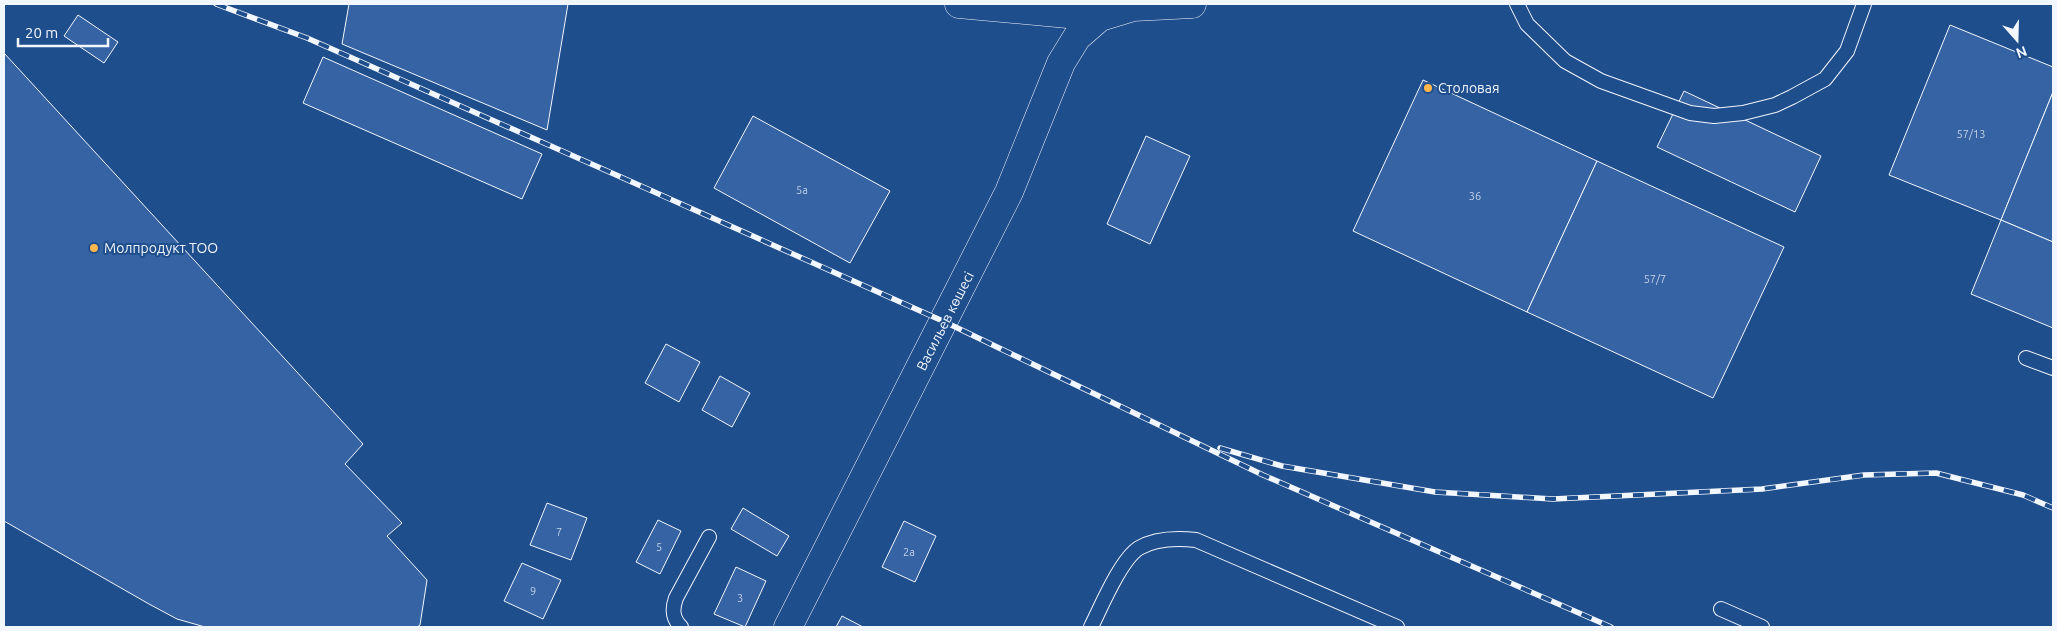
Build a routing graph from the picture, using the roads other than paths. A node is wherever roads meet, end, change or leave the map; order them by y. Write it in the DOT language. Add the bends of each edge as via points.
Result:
graph roads {
  1 [pos="959,4"];
  2 [pos="1192,4"];
  3 [pos="1517,4"];
  4 [pos="1864,4"];
  5 [pos="1100,16"];
  6 [pos="2026,358"];
  7 [pos="2053,368"];
  8 [pos="709,537"];
  9 [pos="1721,609"];
  10 [pos="680,627"];
  11 [pos="788,627"];
  12 [pos="1091,627"];
  13 [pos="1397,627"];
  14 [pos="1762,627"];
  1 -- 5 [label="street"];
  2 -- 5 [label="street" via="1133,7"];
  3 -- 4 [label="lane" via="1527,24 1565,61 1601,81 1690,113 1714,116 1743,114 1775,105 1825,78 1847,51"];
  5 -- 11 [label="street, Васильев көшесі" via="1078,37 1061,63 1009,192"];
  6 -- 7 [label="lane"];
  8 -- 10 [label="lane" via="674,603 673,618"];
  9 -- 14 [label="lane"];
  12 -- 13 [label="lane" via="1126,560 1138,548 1174,538 1196,540"];
}
